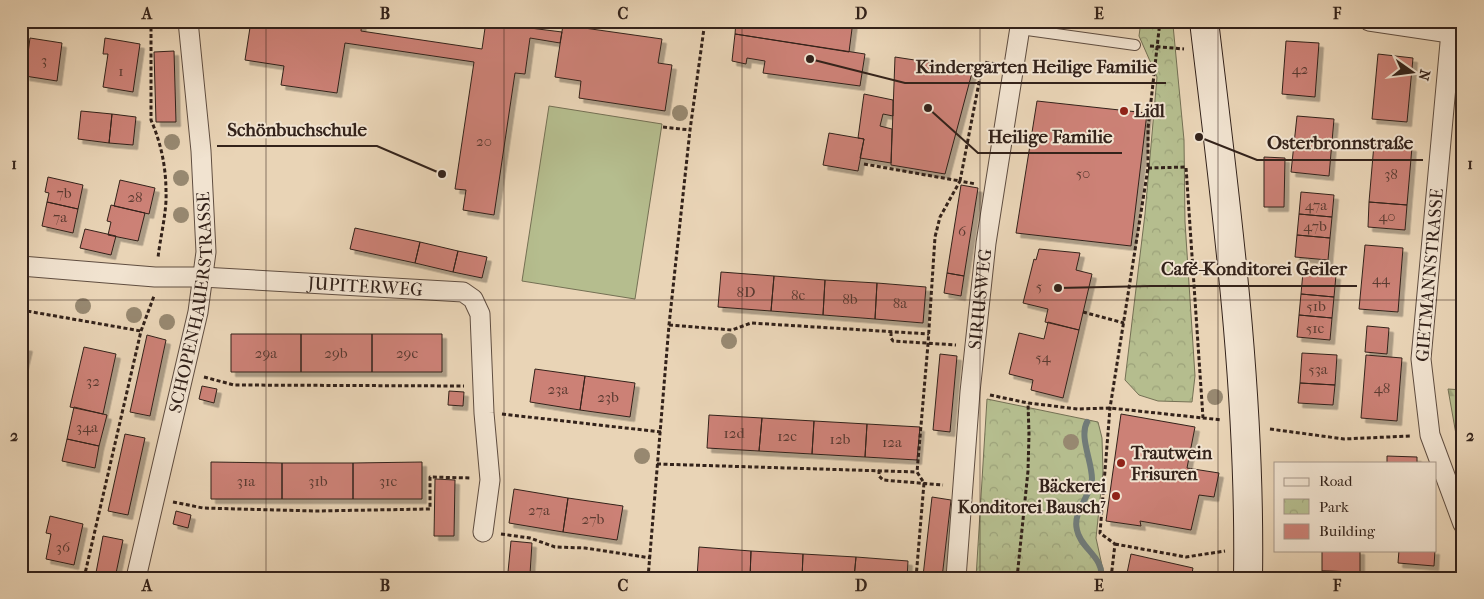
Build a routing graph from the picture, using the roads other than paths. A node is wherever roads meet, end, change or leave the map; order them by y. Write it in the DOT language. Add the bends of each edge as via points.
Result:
graph roads {
  1 [pos="188,21"];
  2 [pos="1204,21"];
  3 [pos="1369,21"];
  4 [pos="1020,25"];
  5 [pos="1455,30"];
  6 [pos="1135,44"];
  7 [pos="21,266"];
  8 [pos="202,277"];
  9 [pos="1463,524"];
  10 [pos="483,532"];
  11 [pos="136,578"];
  12 [pos="956,578"];
  13 [pos="1248,578"];
  1 -- 8 [label="street, SCHOPENHAUERSTRASSE" via="201,152 206,252"];
  2 -- 13 [label="street" via="1234,275 1246,423"];
  3 -- 5 [label="street"];
  4 -- 6 [label="lane"];
  4 -- 12 [label="street, SIRIUSWEG" via="986,243 970,392"];
  5 -- 9 [label="street, GIETMANNSTRASSE" via="1421,359 1430,436"];
  7 -- 8 [label="street, JUPITERWEG" via="155,277"];
  8 -- 10 [label="street, JUPITERWEG" via="463,292 473,299 480,314 490,480"];
  8 -- 11 [label="street, SCHOPENHAUERSTRASSE" via="198,312"];
}
